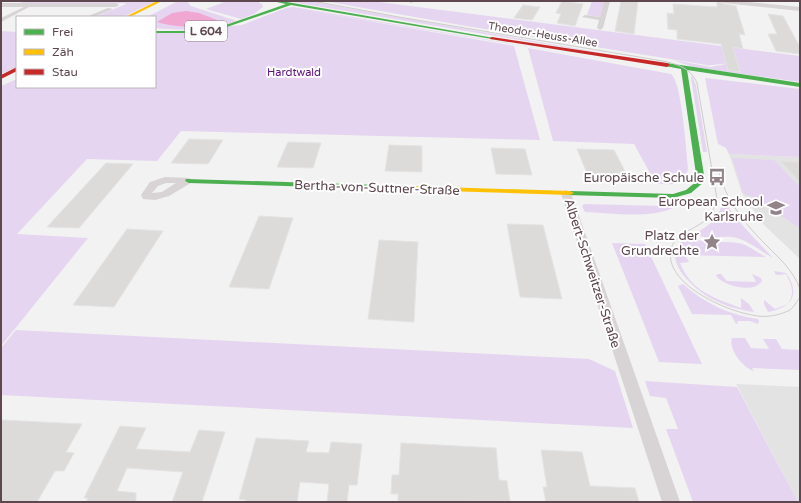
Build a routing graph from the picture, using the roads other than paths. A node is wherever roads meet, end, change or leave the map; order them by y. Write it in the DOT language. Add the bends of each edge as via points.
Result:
graph roads {
  1 [pos="14,1"];
  2 [pos="274,1"];
  3 [pos="607,1"];
  4 [pos="724,1"];
  5 [pos="790,1"];
  6 [pos="164,2"];
  7 [pos="286,3"];
  8 [pos="2,5"];
  9 [pos="30,5"];
  10 [pos="798,9"];
  11 [pos="92,16"];
  12 [pos="129,16"];
  13 [pos="143,16"];
  14 [pos="585,17"];
  15 [pos="250,18"];
  16 [pos="1,20"];
  17 [pos="602,20"];
  18 [pos="600,28"];
  19 [pos="156,31"];
  20 [pos="684,68"];
  21 [pos="16,70"];
  22 [pos="16,76"];
  23 [pos="1,77"];
  24 [pos="1,83"];
  25 [pos="800,85"];
  26 [pos="189,181"];
  27 [pos="566,193"];
  28 [pos="671,502"];
  1 -- 8 [label="street"];
  2 -- 7 [label="main road, Theodor-Heuss-Allee"];
  3 -- 17 [label="street"];
  4 -- 10 [label="street"];
  5 -- 10 [label="street"];
  6 -- 12 [label="main road"];
  6 -- 13 [label="main road"];
  7 -- 15 [label="main road, L 604"];
  7 -- 15 [label="main road, L 604" via="265,7"];
  7 -- 20 [label="main road, Theodor-Heuss-Allee / L 604"];
  8 -- 9 [label="street"];
  9 -- 11 [label="street" via="116,5"];
  9 -- 16 [label="street"];
  14 -- 17 [label="street"];
  15 -- 19 [label="main road, L 604" via="211,30"];
  17 -- 18 [label="street"];
  20 -- 25 [label="main road, Theodor-Heuss-Allee / L 604"];
  20 -- 27 [label="main road, Albert-Schweitzer-Straße" via="701,181 698,187 687,193 668,196"];
  21 -- 23 [label="main road"];
  22 -- 24 [label="main road"];
  26 -- 27 [label="main road, Bertha-von-Suttner-Straße"];
  27 -- 28 [label="street, Albert-Schweitzer-Straße"];
}
